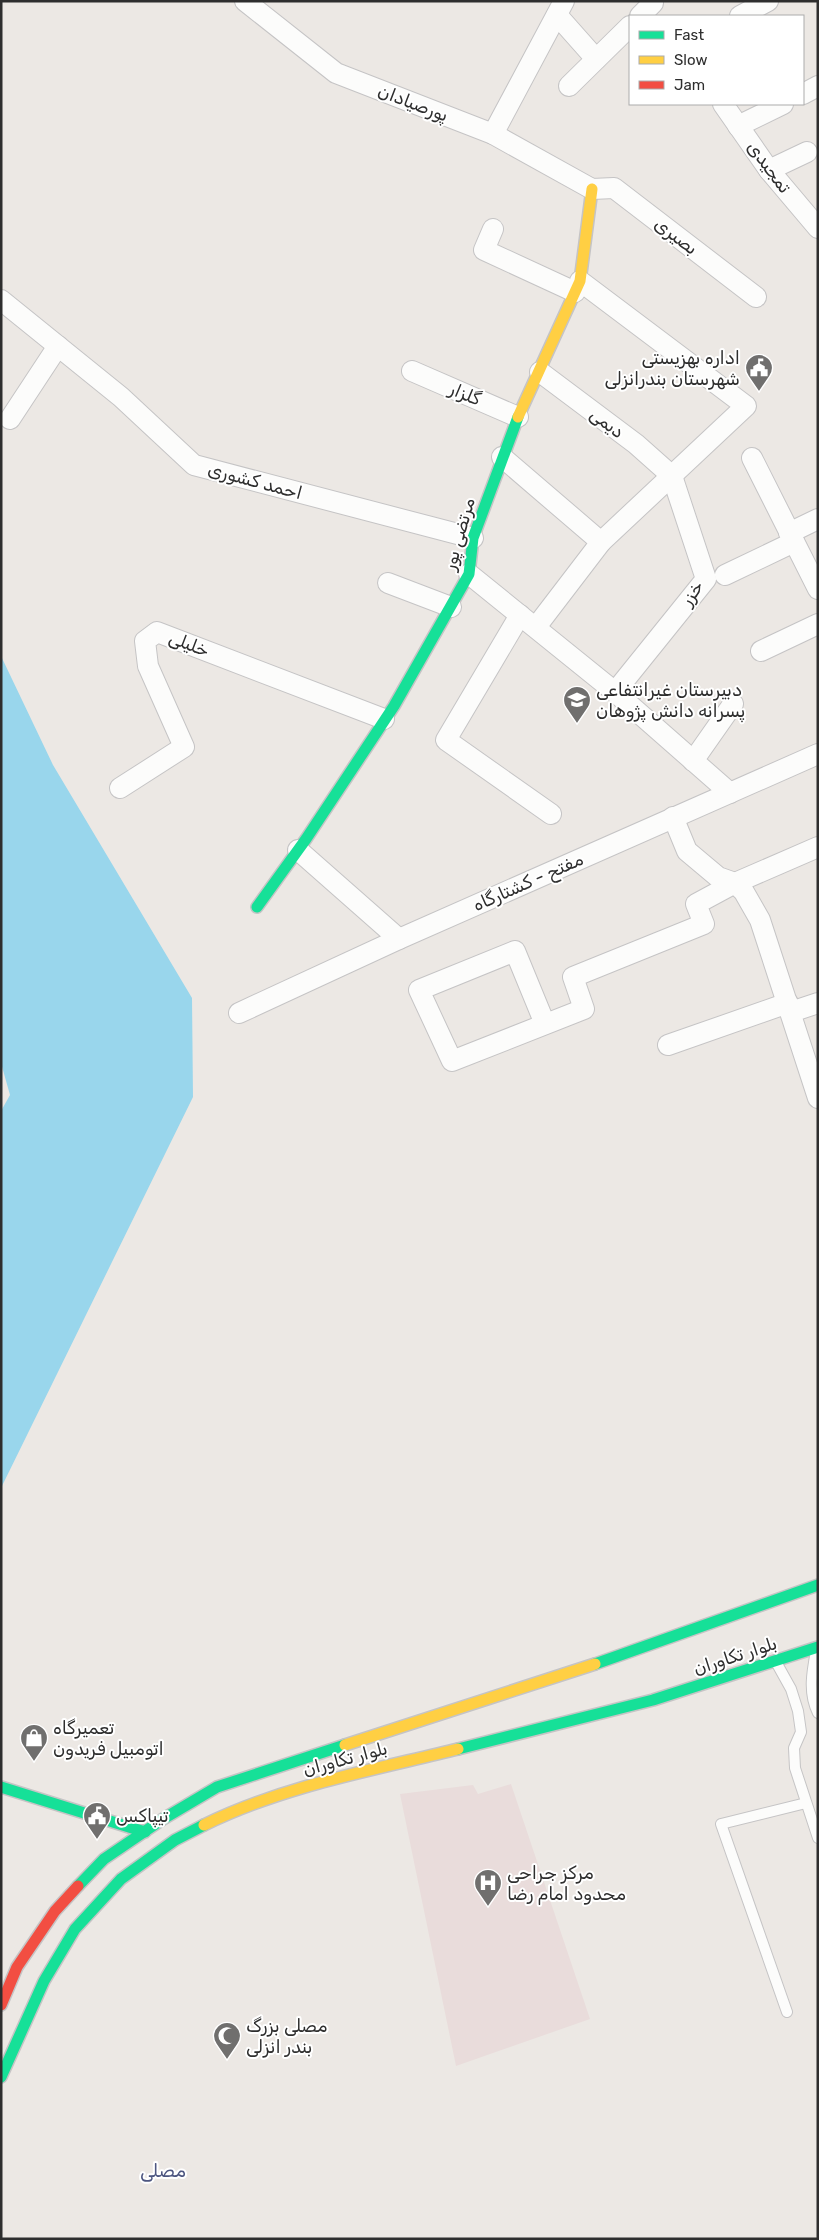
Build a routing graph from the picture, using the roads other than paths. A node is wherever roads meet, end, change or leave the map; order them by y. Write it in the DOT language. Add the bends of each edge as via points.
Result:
graph roads {
  1 [pos="245,1"];
  2 [pos="768,1"];
  3 [pos="561,5"];
  4 [pos="742,15"];
  5 [pos="629,27"];
  6 [pos="596,59"];
  7 [pos="569,86"];
  8 [pos="818,86"];
  9 [pos="804,93"];
  10 [pos="724,105"];
  11 [pos="781,105"];
  12 [pos="738,126"];
  13 [pos="493,134"];
  14 [pos="807,152"];
  15 [pos="769,170"];
  16 [pos="592,189"];
  17 [pos="817,225"];
  18 [pos="493,229"];
  19 [pos="578,286"];
  20 [pos="756,297"];
  21 [pos="1,300"];
  22 [pos="58,346"];
  23 [pos="412,371"];
  24 [pos="540,372"];
  25 [pos="518,417"];
  26 [pos="10,419"];
  27 [pos="502,458"];
  28 [pos="752,458"];
  29 [pos="672,476"];
  30 [pos="818,519"];
  31 [pos="474,538"];
  32 [pos="792,538"];
  33 [pos="601,542"];
  34 [pos="469,574"];
  35 [pos="725,575"];
  36 [pos="388,583"];
  37 [pos="818,588"];
  38 [pos="451,606"];
  39 [pos="528,621"];
  40 [pos="818,624"];
  41 [pos="761,651"];
  42 [pos="615,692"];
  43 [pos="732,704"];
  44 [pos="384,718"];
  45 [pos="818,754"];
  46 [pos="693,761"];
  47 [pos="120,788"];
  48 [pos="730,792"];
  49 [pos="551,814"];
  50 [pos="673,817"];
  51 [pos="818,847"];
  52 [pos="298,850"];
  53 [pos="735,883"];
  54 [pos="257,907"];
  55 [pos="399,939"];
  56 [pos="818,1004"];
  57 [pos="789,1008"];
  58 [pos="239,1013"];
  59 [pos="545,1024"];
  60 [pos="668,1045"];
  61 [pos="818,1097"];
  62 [pos="818,1586"];
  63 [pos="817,1647"];
  64 [pos="775,1662"];
  65 [pos="818,1713"];
  66 [pos="1,1787"];
  67 [pos="806,1804"];
  68 [pos="145,1832"];
  69 [pos="818,1838"];
  70 [pos="2,2001"];
  71 [pos="787,2012"];
  72 [pos="1,2078"];
  1 -- 13 [label="street, پورصیادان" via="336,73"];
  2 -- 4 [label="street"];
  3 -- 6 [label="street"];
  3 -- 13 [label="street"];
  5 -- 6 [label="street"];
  6 -- 7 [label="street"];
  8 -- 9 [label="street"];
  10 -- 12 [label="street, تمجیدی"];
  11 -- 12 [label="street"];
  12 -- 15 [label="street, تمجیدی"];
  13 -- 16 [label="street, پورصیادان"];
  14 -- 15 [label="street"];
  15 -- 17 [label="street, تمجیدی"];
  16 -- 19 [label="main road, مرتضی پور"];
  16 -- 20 [label="street, بصیری" via="614,188"];
  18 -- 19 [label="street" via="484,250"];
  19 -- 24 [label="main road, مرتضی پور"];
  19 -- 29 [label="street" via="746,406"];
  21 -- 22 [label="street, احمد کشوری"];
  22 -- 26 [label="street"];
  22 -- 31 [label="street, احمد کشوری" via="121,397 194,465"];
  23 -- 25 [label="street, گلزار"];
  24 -- 25 [label="main road, مرتضی پور"];
  24 -- 29 [label="street, دیمی" via="636,444"];
  25 -- 27 [label="main road, مرتضی پور"];
  27 -- 31 [label="main road, مرتضی پور"];
  27 -- 33 [label="street"];
  28 -- 32 [label="street"];
  29 -- 33 [label="street"];
  29 -- 42 [label="street, خزر" via="706,578"];
  30 -- 32 [label="street"];
  31 -- 34 [label="main road, مرتضی پور"];
  32 -- 35 [label="street"];
  32 -- 37 [label="street"];
  33 -- 39 [label="street"];
  34 -- 38 [label="main road, مرتضی پور"];
  34 -- 39 [label="street"];
  36 -- 38 [label="street"];
  38 -- 44 [label="main road, مرتضی پور"];
  39 -- 42 [label="street"];
  39 -- 49 [label="street" via="446,740"];
  40 -- 41 [label="street"];
  42 -- 46 [label="street"];
  43 -- 46 [label="street"];
  44 -- 47 [label="street, خلیلی" via="157,632 145,640 148,666 184,747"];
  44 -- 52 [label="main road, مرتضی پور"];
  45 -- 48 [label="street, مفتح - کشتارگاه"];
  46 -- 48 [label="street"];
  48 -- 50 [label="street, مفتح - کشتارگاه"];
  50 -- 53 [label="street" via="687,851 718,877"];
  50 -- 55 [label="street, مفتح - کشتارگاه"];
  51 -- 53 [label="street"];
  52 -- 54 [label="main road, مرتضی پور"];
  52 -- 55 [label="street"];
  53 -- 57 [label="street" via="760,920"];
  53 -- 59 [label="street" via="696,904 704,924 573,977 584,1009"];
  55 -- 58 [label="street, مفتح - کشتارگاه"];
  56 -- 57 [label="street"];
  57 -- 60 [label="street"];
  57 -- 61 [label="street"];
  59 -- 59 [label="street" via="452,1061 419,990 515,951"];
  62 -- 68 [label="main road, بلوار تکاوران" via="635,1651 217,1787"];
  63 -- 64 [label="main road, بلوار تکاوران"];
  63 -- 65 [label="lane" via="810,1678"];
  64 -- 67 [label="lane" via="791,1689 798,1711 801,1732 794,1748 795,1768"];
  64 -- 72 [label="main road, بلوار تکاوران" via="653,1700 316,1784 229,1814 175,1840 121,1879 75,1929 44,1981"];
  66 -- 68 [label="main road"];
  67 -- 69 [label="lane"];
  67 -- 71 [label="lane" via="721,1824"];
  68 -- 70 [label="main road, بلوار تکاوران" via="104,1859 55,1911 17,1967"];
}
